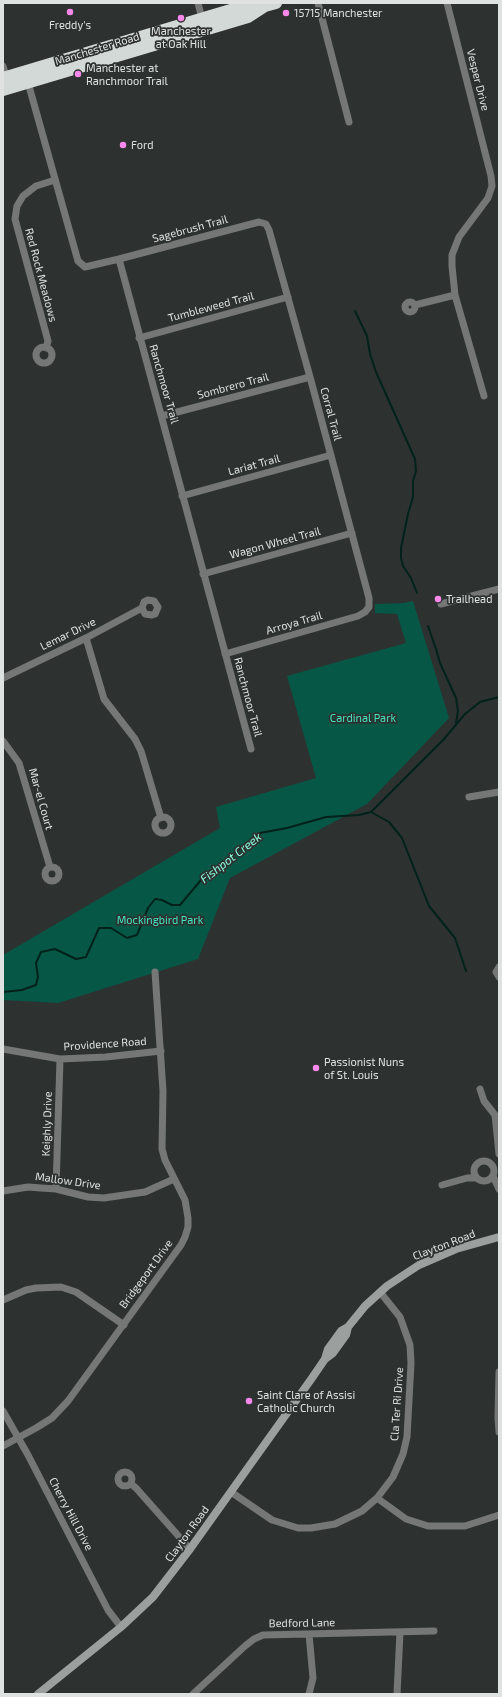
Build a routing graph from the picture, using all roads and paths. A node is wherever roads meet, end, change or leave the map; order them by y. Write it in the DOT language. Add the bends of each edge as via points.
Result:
graph roads {
  1 [pos="198,3"];
  2 [pos="318,3"];
  3 [pos="447,3"];
  4 [pos="270,5"];
  5 [pos="202,19"];
  6 [pos="26,77"];
  7 [pos="5,80"];
  8 [pos="348,122"];
  9 [pos="55,180"];
  10 [pos="266,224"];
  11 [pos="119,259"];
  12 [pos="455,295"];
  13 [pos="288,297"];
  14 [pos="415,305"];
  15 [pos="139,338"];
  16 [pos="46,348"];
  17 [pos="310,377"];
  18 [pos="484,396"];
  19 [pos="162,416"];
  20 [pos="331,455"];
  21 [pos="182,496"];
  22 [pos="352,533"];
  23 [pos="203,574"];
  24 [pos="499,589"];
  25 [pos="441,604"];
  26 [pos="142,608"];
  27 [pos="367,610"];
  28 [pos="86,638"];
  29 [pos="225,654"];
  30 [pos="3,678"];
  31 [pos="3,741"];
  32 [pos="251,749"];
  33 [pos="499,792"];
  34 [pos="469,797"];
  35 [pos="161,818"];
  36 [pos="50,867"];
  37 [pos="499,967"];
  38 [pos="155,972"];
  39 [pos="499,977"];
  40 [pos="3,1049"];
  41 [pos="161,1051"];
  42 [pos="60,1059"];
  43 [pos="480,1089"];
  44 [pos="499,1154"];
  45 [pos="493,1176"];
  46 [pos="476,1178"];
  47 [pos="174,1179"];
  48 [pos="442,1185"];
  49 [pos="56,1189"];
  50 [pos="499,1189"];
  51 [pos="3,1191"];
  52 [pos="499,1237"];
  53 [pos="380,1292"];
  54 [pos="3,1300"];
  55 [pos="124,1325"];
  56 [pos="499,1372"];
  57 [pos="3,1411"];
  58 [pos="499,1432"];
  59 [pos="18,1438"];
  60 [pos="3,1446"];
  61 [pos="131,1484"];
  62 [pos="231,1492"];
  63 [pos="377,1498"];
  64 [pos="499,1515"];
  65 [pos="190,1549"];
  66 [pos="121,1628"];
  67 [pos="434,1631"];
  68 [pos="400,1632"];
  69 [pos="309,1634"];
  70 [pos="38,1694"];
  71 [pos="192,1694"];
  72 [pos="309,1694"];
  73 [pos="397,1694"];
  1 -- 5 [label="street"];
  2 -- 8 [label="street"];
  3 -- 12 [label="street, Vesper Drive" via="492,186 488,198 454,247 452,266"];
  4 -- 5 [label="highway, Manchester Road" via="244,6"];
  4 -- 6 [label="highway, Manchester Road" via="248,18"];
  5 -- 6 [label="highway, Manchester Road"];
  6 -- 7 [label="highway, Manchester Road"];
  6 -- 9 [label="street"];
  9 -- 11 [label="street" via="79,263 85,267"];
  9 -- 16 [label="street, Red Rock Meadows" via="36,186 23,196 17,206 15,219 48,341"];
  10 -- 11 [label="street, Sagebrush Trail" via="259,222"];
  10 -- 13 [label="street, Corral Trail"];
  11 -- 15 [label="street, Ranchmoor Trail"];
  12 -- 14 [label="street"];
  12 -- 18 [label="street, Vesper Drive"];
  13 -- 15 [label="street, Tumbleweed Trail"];
  13 -- 17 [label="street, Corral Trail"];
  15 -- 19 [label="street, Ranchmoor Trail"];
  17 -- 19 [label="street, Sombrero Trail"];
  17 -- 20 [label="street, Corral Trail"];
  19 -- 21 [label="street, Ranchmoor Trail"];
  20 -- 21 [label="street, Lariat Trail"];
  20 -- 22 [label="street, Corral Trail"];
  21 -- 23 [label="street, Ranchmoor Trail"];
  22 -- 23 [label="street, Wagon Wheel Trail"];
  22 -- 27 [label="street, Corral Trail" via="369,598"];
  23 -- 29 [label="street, Ranchmoor Trail"];
  24 -- 25 [label="street"];
  26 -- 28 [label="street, Lemar Drive"];
  27 -- 29 [label="street, Arroya Trail" via="358,616"];
  28 -- 30 [label="street, Lemar Drive"];
  28 -- 35 [label="street" via="104,699 135,739 141,751"];
  29 -- 32 [label="street, Ranchmoor Trail"];
  31 -- 36 [label="street, Mar-el Court" via="19,763"];
  33 -- 34 [label="street"];
  37 -- 39 [label="street" via="496,972"];
  38 -- 41 [label="street, Bridgeport Drive"];
  40 -- 42 [label="street, Providence Road"];
  41 -- 42 [label="street, Providence Road"];
  41 -- 47 [label="street, Bridgeport Drive" via="162,1149"];
  42 -- 49 [label="street, Keighly Drive"];
  43 -- 44 [label="street" via="484,1101 495,1115"];
  45 -- 46 [label="street" via="485,1182"];
  45 -- 46 [label="street" via="494,1167 484,1161 474,1169"];
  45 -- 50 [label="street"];
  46 -- 48 [label="street"];
  47 -- 49 [label="street, Mallow Drive" via="145,1192 119,1196 88,1197"];
  47 -- 55 [label="street, Bridgeport Drive" via="188,1210 185,1236"];
  49 -- 51 [label="street, Mallow Drive" via="28,1187"];
  52 -- 53 [label="main road, Clayton Road" via="456,1249 425,1262"];
  53 -- 62 [label="main road, Clayton Road" via="348,1327 341,1331 328,1349 325,1359"];
  53 -- 63 [label="street, Cla Ter Ri Drive" via="404,1324 410,1345 411,1363 407,1437 403,1454 392,1477"];
  54 -- 55 [label="street" via="26,1290 61,1287 76,1292"];
  55 -- 59 [label="street, Bridgeport Drive" via="61,1410"];
  56 -- 58 [label="street"];
  57 -- 59 [label="street, Cherry Hill Drive"];
  59 -- 60 [label="street, Bridgeport Drive"];
  59 -- 66 [label="street, Cherry Hill Drive" via="108,1610"];
  61 -- 65 [label="street"];
  62 -- 63 [label="street, Cla Ter Ri Drive" via="272,1520 298,1528 334,1524 362,1511"];
  62 -- 65 [label="main road, Clayton Road"];
  63 -- 64 [label="street" via="406,1519 428,1526 465,1526"];
  65 -- 66 [label="main road, Clayton Road" via="153,1597"];
  66 -- 70 [label="main road, Clayton Road"];
  67 -- 68 [label="street, Bedford Lane"];
  68 -- 69 [label="street, Bedford Lane"];
  68 -- 73 [label="street"];
  69 -- 71 [label="street, Bedford Lane" via="263,1635 254,1638"];
  69 -- 72 [label="street" via="313,1678"];
}
